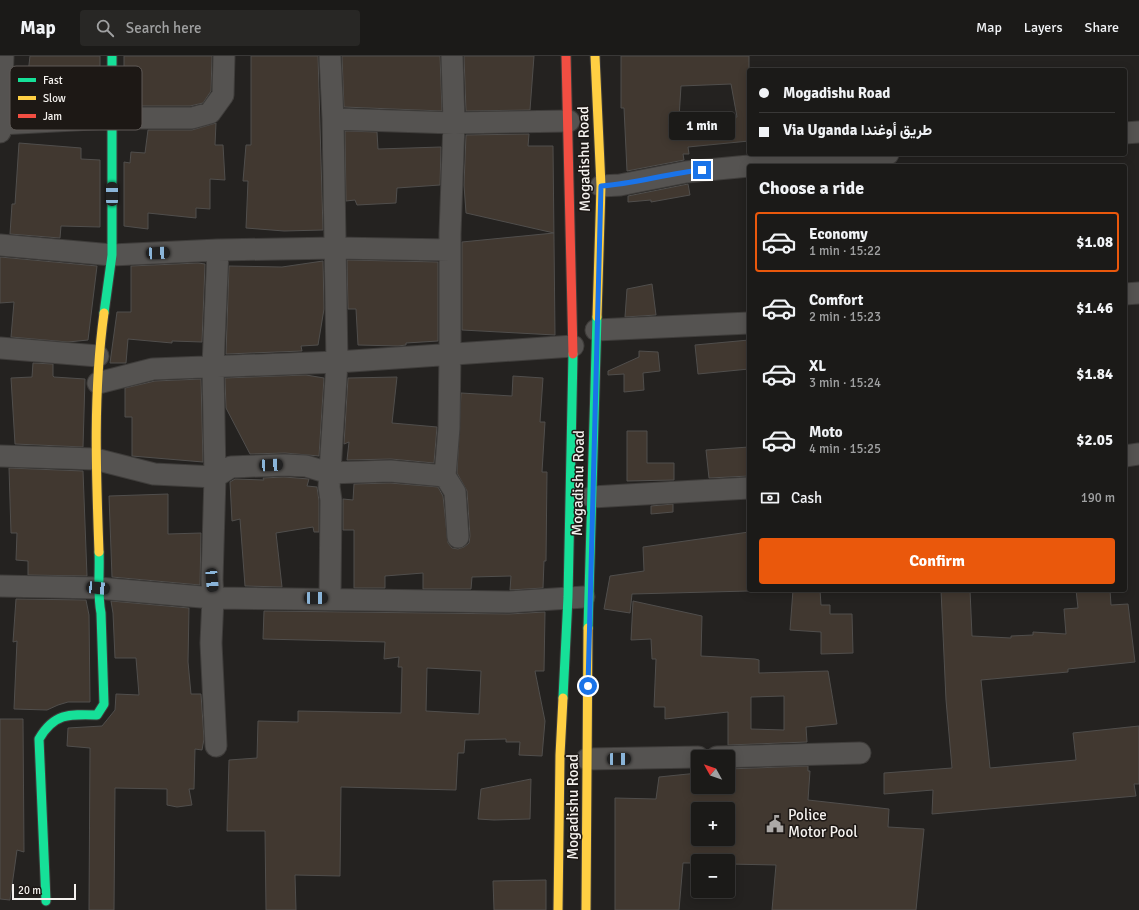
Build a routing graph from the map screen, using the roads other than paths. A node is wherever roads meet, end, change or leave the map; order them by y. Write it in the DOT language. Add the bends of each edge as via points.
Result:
graph roads {
  1 [pos="3,56"];
  2 [pos="112,56"];
  3 [pos="224,56"];
  4 [pos="330,56"];
  5 [pos="452,56"];
  6 [pos="566,56"];
  7 [pos="595,56"];
  8 [pos="112,66"];
  9 [pos="142,118"];
  10 [pos="333,119"];
  11 [pos="569,121"];
  12 [pos="10,123"];
  13 [pos="454,123"];
  14 [pos="0,124"];
  15 [pos="111,130"];
  16 [pos="0,132"];
  17 [pos="1139,132"];
  18 [pos="1127,133"];
  19 [pos="865,156"];
  20 [pos="773,164"];
  21 [pos="747,166"];
  22 [pos="601,186"];
  23 [pos="0,245"];
  24 [pos="335,248"];
  25 [pos="218,250"];
  26 [pos="450,250"];
  27 [pos="112,255"];
  28 [pos="1139,293"];
  29 [pos="1127,294"];
  30 [pos="747,323"];
  31 [pos="596,330"];
  32 [pos="573,346"];
  33 [pos="0,348"];
  34 [pos="450,353"];
  35 [pos="98,356"];
  36 [pos="337,362"];
  37 [pos="213,366"];
  38 [pos="98,383"];
  39 [pos="1139,454"];
  40 [pos="0,456"];
  41 [pos="1127,456"];
  42 [pos="95,459"];
  43 [pos="329,473"];
  44 [pos="444,476"];
  45 [pos="215,477"];
  46 [pos="747,488"];
  47 [pos="592,497"];
  48 [pos="458,537"];
  49 [pos="0,586"];
  50 [pos="98,588"];
  51 [pos="568,597"];
  52 [pos="589,597"];
  53 [pos="213,598"];
  54 [pos="330,598"];
  55 [pos="216,746"];
  56 [pos="860,753"];
  57 [pos="735,756"];
  58 [pos="691,757"];
  59 [pos="587,759"];
  60 [pos="46,901"];
  61 [pos="558,910"];
  62 [pos="586,910"];
  1 -- 14 [label="street"];
  2 -- 8 [label="main road"];
  3 -- 9 [label="street" via="223,95 210,113 192,118"];
  4 -- 10 [label="street"];
  5 -- 13 [label="street"];
  6 -- 11 [label="main road, Mogadishu Road"];
  7 -- 22 [label="main road, Mogadishu Road"];
  10 -- 13 [label="street"];
  10 -- 24 [label="street"];
  11 -- 13 [label="street"];
  11 -- 32 [label="main road, Mogadishu Road"];
  12 -- 14 [label="street"];
  13 -- 26 [label="street"];
  14 -- 16 [label="street"];
  15 -- 27 [label="main road"];
  17 -- 18 [label="street"];
  19 -- 20 [label="street"];
  21 -- 22 [label="street" via="686,172 620,185"];
  22 -- 31 [label="main road, Mogadishu Road"];
  23 -- 27 [label="street"];
  24 -- 25 [label="street"];
  24 -- 26 [label="street"];
  24 -- 36 [label="street"];
  25 -- 27 [label="street"];
  25 -- 37 [label="street"];
  26 -- 34 [label="street"];
  27 -- 35 [label="main road"];
  28 -- 29 [label="street"];
  30 -- 31 [label="street"];
  31 -- 47 [label="main road, Mogadishu Road"];
  32 -- 34 [label="street"];
  32 -- 51 [label="main road, Mogadishu Road"];
  33 -- 35 [label="street"];
  34 -- 36 [label="street"];
  34 -- 44 [label="street" via="449,428"];
  35 -- 38 [label="main road"];
  36 -- 37 [label="street"];
  36 -- 43 [label="street"];
  37 -- 38 [label="street" via="153,369"];
  37 -- 45 [label="street"];
  38 -- 42 [label="main road"];
  39 -- 41 [label="street"];
  40 -- 42 [label="street"];
  42 -- 45 [label="street" via="154,474"];
  42 -- 50 [label="main road" via="100,574"];
  43 -- 44 [label="street" via="390,471"];
  43 -- 45 [label="street" via="306,466 284,465 231,468"];
  43 -- 54 [label="street"];
  44 -- 48 [label="street" via="455,492"];
  45 -- 53 [label="street"];
  46 -- 47 [label="street"];
  47 -- 52 [label="main road, Mogadishu Road"];
  49 -- 50 [label="street"];
  50 -- 53 [label="street"];
  50 -- 60 [label="main road" via="104,704 97,715 73,714 58,717 45,726 39,739"];
  51 -- 52 [label="street"];
  51 -- 54 [label="street" via="509,602"];
  51 -- 61 [label="main road, Mogadishu Road" via="560,755 562,864"];
  52 -- 59 [label="main road, Mogadishu Road"];
  53 -- 54 [label="street"];
  53 -- 55 [label="street" via="211,643"];
  56 -- 57 [label="street"];
  58 -- 59 [label="street"];
  59 -- 62 [label="main road, Mogadishu Road" via="583,864"];
}
